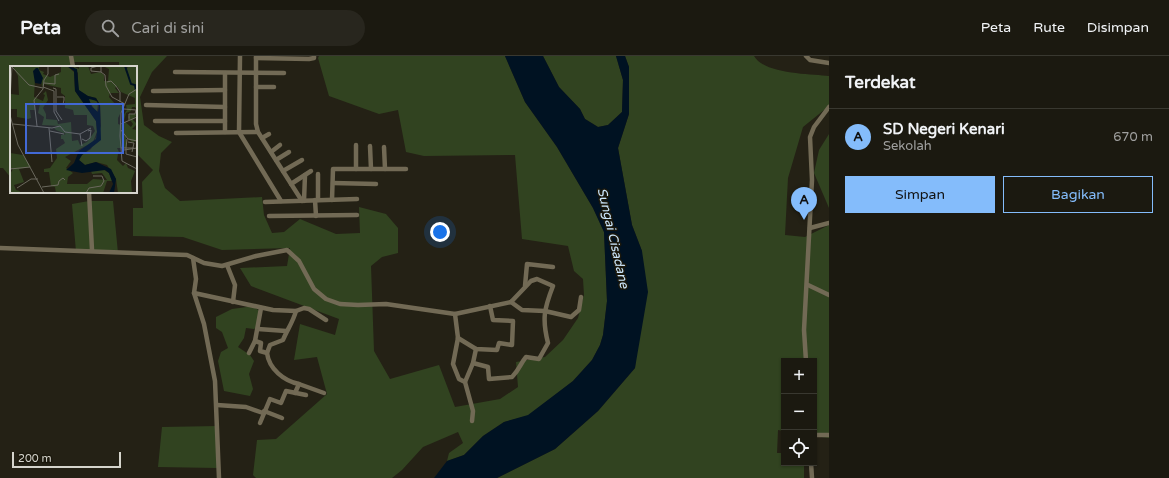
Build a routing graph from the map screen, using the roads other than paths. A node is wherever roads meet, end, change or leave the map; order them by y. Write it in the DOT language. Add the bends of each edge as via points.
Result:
graph roads {
  1 [pos="71,56"];
  2 [pos="240,56"];
  3 [pos="314,56"];
  4 [pos="806,56"];
  5 [pos="256,57"];
  6 [pos="829,63"];
  7 [pos="73,66"];
  8 [pos="175,72"];
  9 [pos="225,73"];
  10 [pos="240,73"];
  11 [pos="256,73"];
  12 [pos="284,73"];
  13 [pos="256,87"];
  14 [pos="274,87"];
  15 [pos="225,90"];
  16 [pos="153,91"];
  17 [pos="146,105"];
  18 [pos="225,107"];
  19 [pos="829,107"];
  20 [pos="155,121"];
  21 [pos="225,121"];
  22 [pos="225,132"];
  23 [pos="239,132"];
  24 [pos="258,132"];
  25 [pos="176,133"];
  26 [pos="269,134"];
  27 [pos="262,138"];
  28 [pos="280,145"];
  29 [pos="356,145"];
  30 [pos="370,146"];
  31 [pos="384,147"];
  32 [pos="271,152"];
  33 [pos="289,152"];
  34 [pos="276,160"];
  35 [pos="302,160"];
  36 [pos="356,169"];
  37 [pos="371,169"];
  38 [pos="385,169"];
  39 [pos="406,169"];
  40 [pos="283,171"];
  41 [pos="311,171"];
  42 [pos="318,174"];
  43 [pos="305,175"];
  44 [pos="333,183"];
  45 [pos="291,184"];
  46 [pos="376,184"];
  47 [pos="89,193"];
  48 [pos="357,199"];
  49 [pos="317,200"];
  50 [pos="332,200"];
  51 [pos="281,201"];
  52 [pos="303,201"];
  53 [pos="264,202"];
  54 [pos="357,215"];
  55 [pos="269,216"];
  56 [pos="316,216"];
  57 [pos="829,223"];
  58 [pos="810,228"];
  59 [pos="0,248"];
  60 [pos="92,250"];
  61 [pos="193,258"];
  62 [pos="227,265"];
  63 [pos="553,266"];
  64 [pos="808,285"];
  65 [pos="524,288"];
  66 [pos="194,292"];
  67 [pos="829,295"];
  68 [pos="581,297"];
  69 [pos="233,302"];
  70 [pos="511,302"];
  71 [pos="490,306"];
  72 [pos="261,308"];
  73 [pos="545,311"];
  74 [pos="296,312"];
  75 [pos="455,314"];
  76 [pos="326,320"];
  77 [pos="258,329"];
  78 [pos="286,331"];
  79 [pos="458,338"];
  80 [pos="255,341"];
  81 [pos="476,348"];
  82 [pos="249,353"];
  83 [pos="267,353"];
  84 [pos="806,358"];
  85 [pos="473,363"];
  86 [pos="465,382"];
  87 [pos="299,384"];
  88 [pos="295,393"];
  89 [pos="324,394"];
  90 [pos="306,395"];
  91 [pos="217,405"];
  92 [pos="264,412"];
  93 [pos="282,418"];
  94 [pos="472,422"];
  95 [pos="260,423"];
  96 [pos="817,435"];
  97 [pos="829,435"];
  98 [pos="811,466"];
  99 [pos="219,478"];
  100 [pos="812,478"];
  1 -- 7 [label="street"];
  2 -- 10 [label="street"];
  3 -- 5 [label="street" via="309,59"];
  4 -- 6 [label="street" via="810,60"];
  5 -- 11 [label="street"];
  8 -- 9 [label="street"];
  9 -- 10 [label="street"];
  9 -- 15 [label="street"];
  10 -- 11 [label="street"];
  10 -- 23 [label="street"];
  11 -- 12 [label="street"];
  11 -- 13 [label="street"];
  13 -- 14 [label="street"];
  13 -- 24 [label="street"];
  15 -- 16 [label="street"];
  15 -- 18 [label="street"];
  17 -- 18 [label="street"];
  18 -- 21 [label="street"];
  19 -- 58 [label="street" via="810,137"];
  20 -- 21 [label="street"];
  21 -- 22 [label="street"];
  22 -- 23 [label="street"];
  22 -- 25 [label="street"];
  23 -- 24 [label="street"];
  23 -- 51 [label="street"];
  24 -- 27 [label="street"];
  26 -- 27 [label="street"];
  27 -- 32 [label="street"];
  28 -- 32 [label="street"];
  29 -- 36 [label="street"];
  30 -- 37 [label="street"];
  31 -- 38 [label="street"];
  32 -- 34 [label="street"];
  33 -- 34 [label="street"];
  34 -- 40 [label="street"];
  35 -- 40 [label="street"];
  36 -- 37 [label="street"];
  36 -- 44 [label="street" via="333,169"];
  37 -- 38 [label="street"];
  38 -- 39 [label="street"];
  40 -- 45 [label="street"];
  41 -- 43 [label="street"];
  42 -- 49 [label="street"];
  43 -- 45 [label="street"];
  43 -- 52 [label="street"];
  44 -- 46 [label="street"];
  44 -- 50 [label="street"];
  45 -- 52 [label="street"];
  47 -- 60 [label="street"];
  48 -- 50 [label="street"];
  49 -- 50 [label="street"];
  49 -- 52 [label="street"];
  49 -- 56 [label="street"];
  51 -- 52 [label="street"];
  51 -- 53 [label="street"];
  54 -- 56 [label="street"];
  55 -- 56 [label="street"];
  57 -- 58 [label="street"];
  58 -- 64 [label="street"];
  59 -- 60 [label="street"];
  60 -- 61 [label="street" via="187,255"];
  61 -- 62 [label="street" via="213,265"];
  61 -- 66 [label="street" via="196,279"];
  62 -- 69 [label="street" via="235,285"];
  62 -- 75 [label="street" via="287,250 299,261 314,289 326,299 358,306 386,304"];
  63 -- 65 [label="street" via="527,264"];
  64 -- 67 [label="street"];
  64 -- 84 [label="street" via="804,330"];
  65 -- 70 [label="street"];
  65 -- 73 [label="street" via="537,279 553,286"];
  66 -- 69 [label="street"];
  66 -- 91 [label="street" via="204,324"];
  68 -- 73 [label="street" via="579,310 571,318"];
  69 -- 72 [label="street"];
  70 -- 71 [label="street"];
  70 -- 73 [label="street" via="522,310"];
  71 -- 75 [label="street"];
  71 -- 81 [label="street" via="492,320 513,321 512,345 499,343 497,350"];
  72 -- 74 [label="street"];
  72 -- 77 [label="street"];
  73 -- 85 [label="street" via="543,324 548,343 539,359 526,357 521,362 520,370 512,377 489,379 488,367"];
  74 -- 76 [label="street" via="304,308 310,309"];
  74 -- 78 [label="street"];
  75 -- 79 [label="street"];
  77 -- 78 [label="street"];
  77 -- 80 [label="street"];
  78 -- 83 [label="street" via="283,340 270,345"];
  79 -- 81 [label="street"];
  79 -- 86 [label="street" via="453,364 459,379"];
  80 -- 82 [label="street"];
  80 -- 83 [label="street" via="261,343 260,351"];
  81 -- 85 [label="street"];
  83 -- 87 [label="street" via="276,371 291,382"];
  85 -- 86 [label="street"];
  86 -- 94 [label="street" via="473,411"];
  87 -- 88 [label="street"];
  87 -- 89 [label="street"];
  88 -- 90 [label="street"];
  88 -- 92 [label="street" via="286,391 281,403 270,399"];
  91 -- 92 [label="street" via="246,407"];
  91 -- 99 [label="street"];
  92 -- 93 [label="street"];
  92 -- 95 [label="street"];
  96 -- 97 [label="street"];
  98 -- 100 [label="street"];
}
